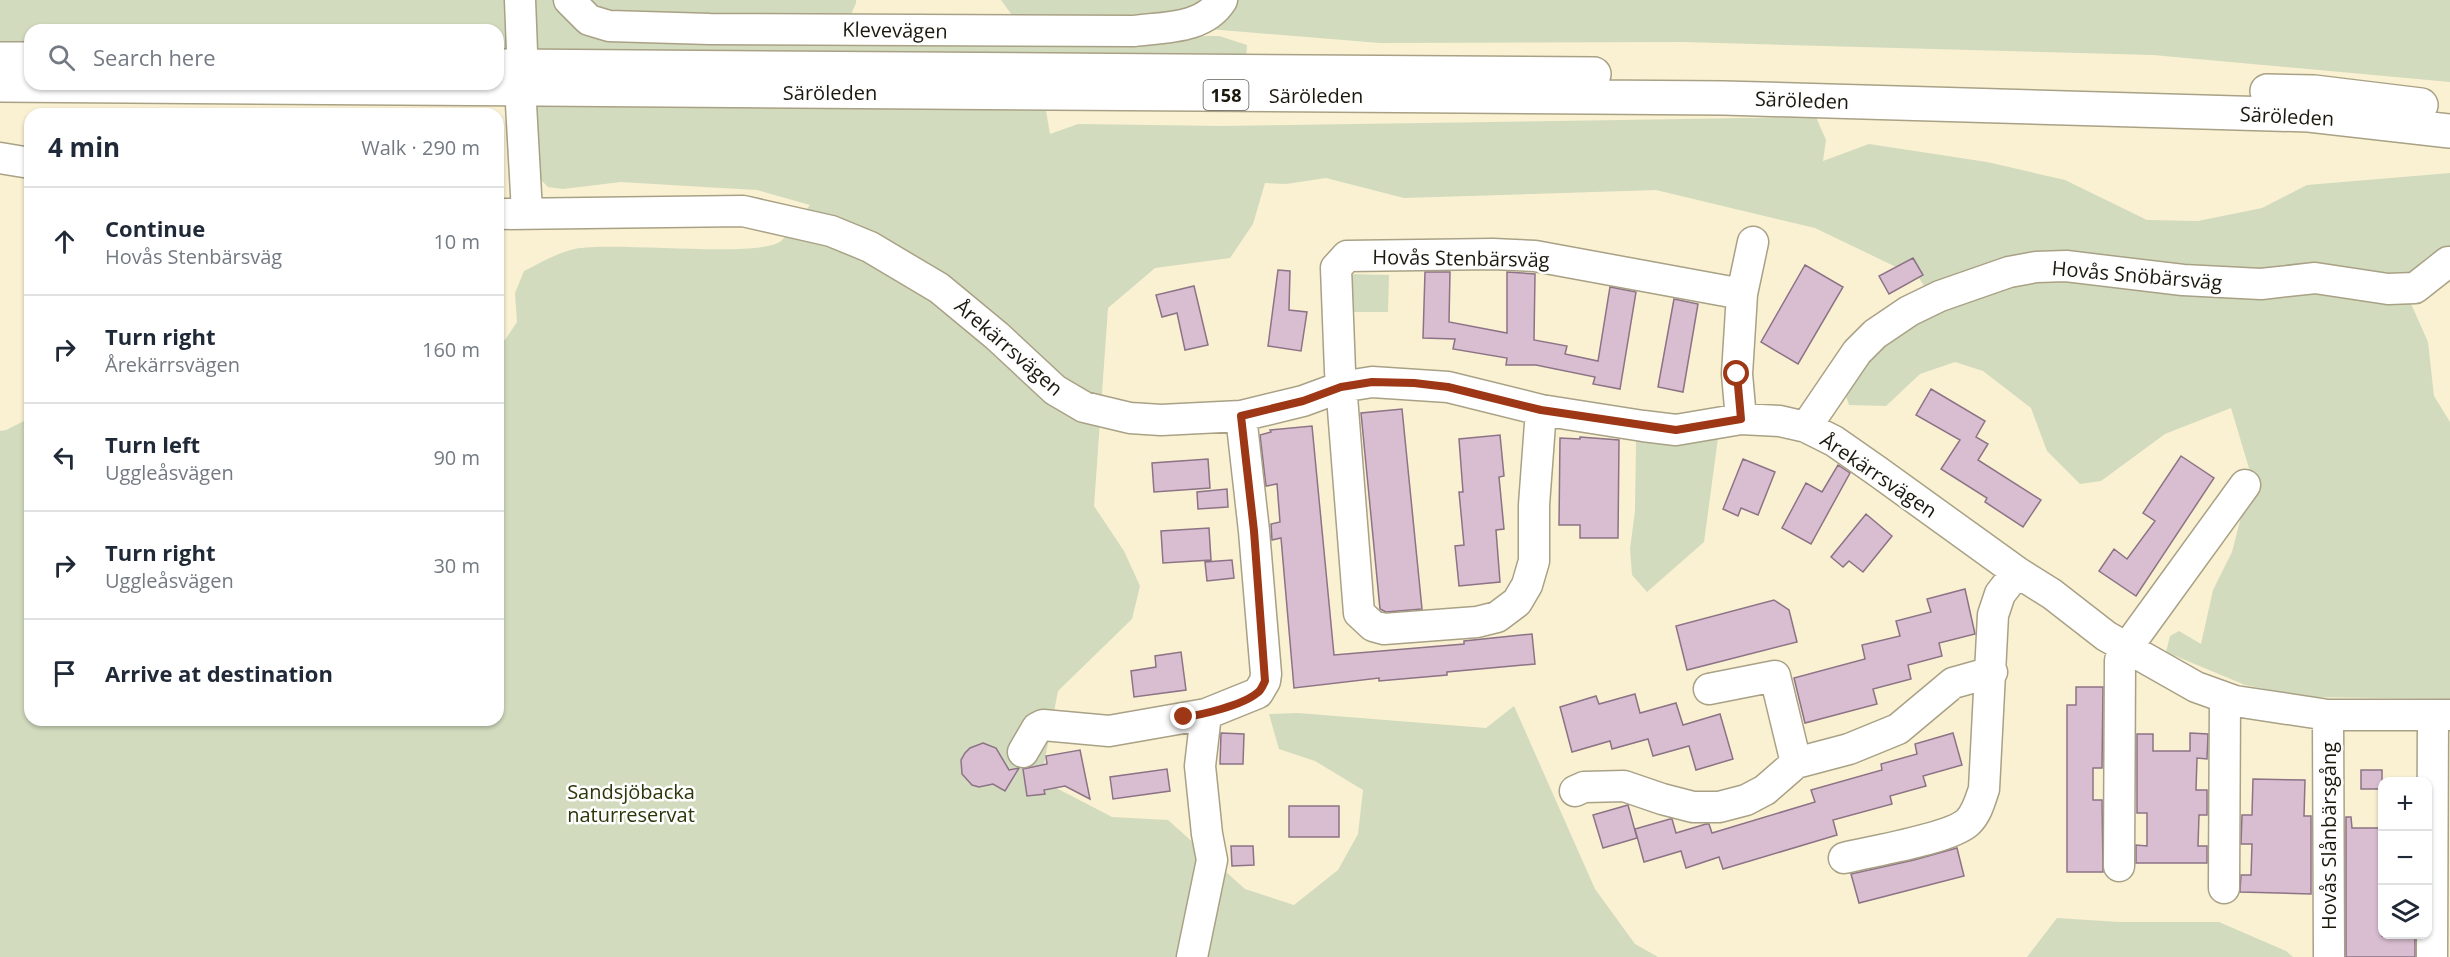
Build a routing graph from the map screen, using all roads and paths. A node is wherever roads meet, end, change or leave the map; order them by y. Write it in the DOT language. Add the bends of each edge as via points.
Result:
graph roads {
  1 [pos="520,0"];
  2 [pos="569,0"];
  3 [pos="1222,0"];
  4 [pos="510,58"];
  5 [pos="0,59"];
  6 [pos="24,59"];
  7 [pos="0,85"];
  8 [pos="24,85"];
  9 [pos="504,89"];
  10 [pos="521,104"];
  11 [pos="2450,108"];
  12 [pos="2450,131"];
  13 [pos="0,158"];
  14 [pos="24,162"];
  15 [pos="513,213"];
  16 [pos="1753,242"];
  17 [pos="2448,262"];
  18 [pos="1742,294"];
  19 [pos="1341,387"];
  20 [pos="1541,410"];
  21 [pos="1241,416"];
  22 [pos="1741,419"];
  23 [pos="1806,427"];
  24 [pos="2245,485"];
  25 [pos="2017,572"];
  26 [pos="2127,649"];
  27 [pos="1992,672"];
  28 [pos="1709,689"];
  29 [pos="2225,698"];
  30 [pos="1206,714"];
  31 [pos="2328,715"];
  32 [pos="2441,715"];
  33 [pos="1023,752"];
  34 [pos="1796,763"];
  35 [pos="1575,791"];
  36 [pos="1845,858"];
  37 [pos="2119,866"];
  38 [pos="2224,888"];
  39 [pos="1192,957"];
  40 [pos="2329,957"];
  41 [pos="2432,957"];
  1 -- 4 [label="street"];
  2 -- 3 [label="street, Klevevägen" via="581,14 598,24 631,28 1134,31 1196,22 1212,13"];
  4 -- 11 [label="main road, Säröleden / 158" via="1724,75 2314,92"];
  5 -- 6 [label="main road"];
  7 -- 8 [label="main road, Säröleden / 158"];
  9 -- 12 [label="main road, Säröleden / 158" via="1724,98 2309,115"];
  10 -- 15 [label="street"];
  13 -- 14 [label="street"];
  15 -- 21 [label="street, Årekärrsvägen" via="743,211 831,231 897,262 939,288 1055,390 1084,407 1130,418 1161,420"];
  16 -- 18 [label="street"];
  17 -- 23 [label="street, Hovås Snöbärsväg" via="2415,288 2388,289 2315,278 2261,284 2183,280 2066,266 2009,272 1940,296 1875,334 1857,352"];
  18 -- 19 [label="street, Hovås Stenbärsväg" via="1535,256 1347,256 1336,268"];
  18 -- 22 [label="street" via="1737,374"];
  19 -- 20 [label="street, Årekärrsvägen" via="1372,382 1414,383 1448,387"];
  19 -- 20 [label="street, Hovås Stenbärsväg" via="1359,613 1373,626 1384,628 1477,622 1497,617 1522,594 1534,561"];
  19 -- 21 [label="street, Årekärrsvägen"];
  20 -- 22 [label="street, Årekärrsvägen" via="1676,430"];
  21 -- 30 [label="street" via="1265,681 1258,693"];
  22 -- 23 [label="street, Årekärrsvägen"];
  23 -- 25 [label="street, Årekärrsvägen" via="1834,441"];
  24 -- 26 [label="street"];
  25 -- 26 [label="street, Årekärrsvägen"];
  25 -- 27 [label="street" via="2000,594 1993,615"];
  26 -- 29 [label="street, Årekärrsvägen" via="2196,687"];
  26 -- 37 [label="street" via="2120,660"];
  27 -- 34 [label="street" via="1953,683 1898,729 1849,749"];
  27 -- 36 [label="street" via="1984,789 1978,810 1968,823 1952,833"];
  28 -- 34 [label="street" via="1776,676"];
  29 -- 31 [label="street, Årekärrsvägen"];
  29 -- 38 [label="street"];
  30 -- 33 [label="street" via="1109,731 1043,725 1037,728"];
  30 -- 39 [label="street" via="1200,766 1212,860"];
  31 -- 32 [label="street, Årekärrsvägen"];
  31 -- 40 [label="street, Hovås Slånbärsgång"];
  32 -- 41 [label="street"];
  34 -- 35 [label="street" via="1765,790 1719,807 1693,807 1624,786 1584,787"];
}
